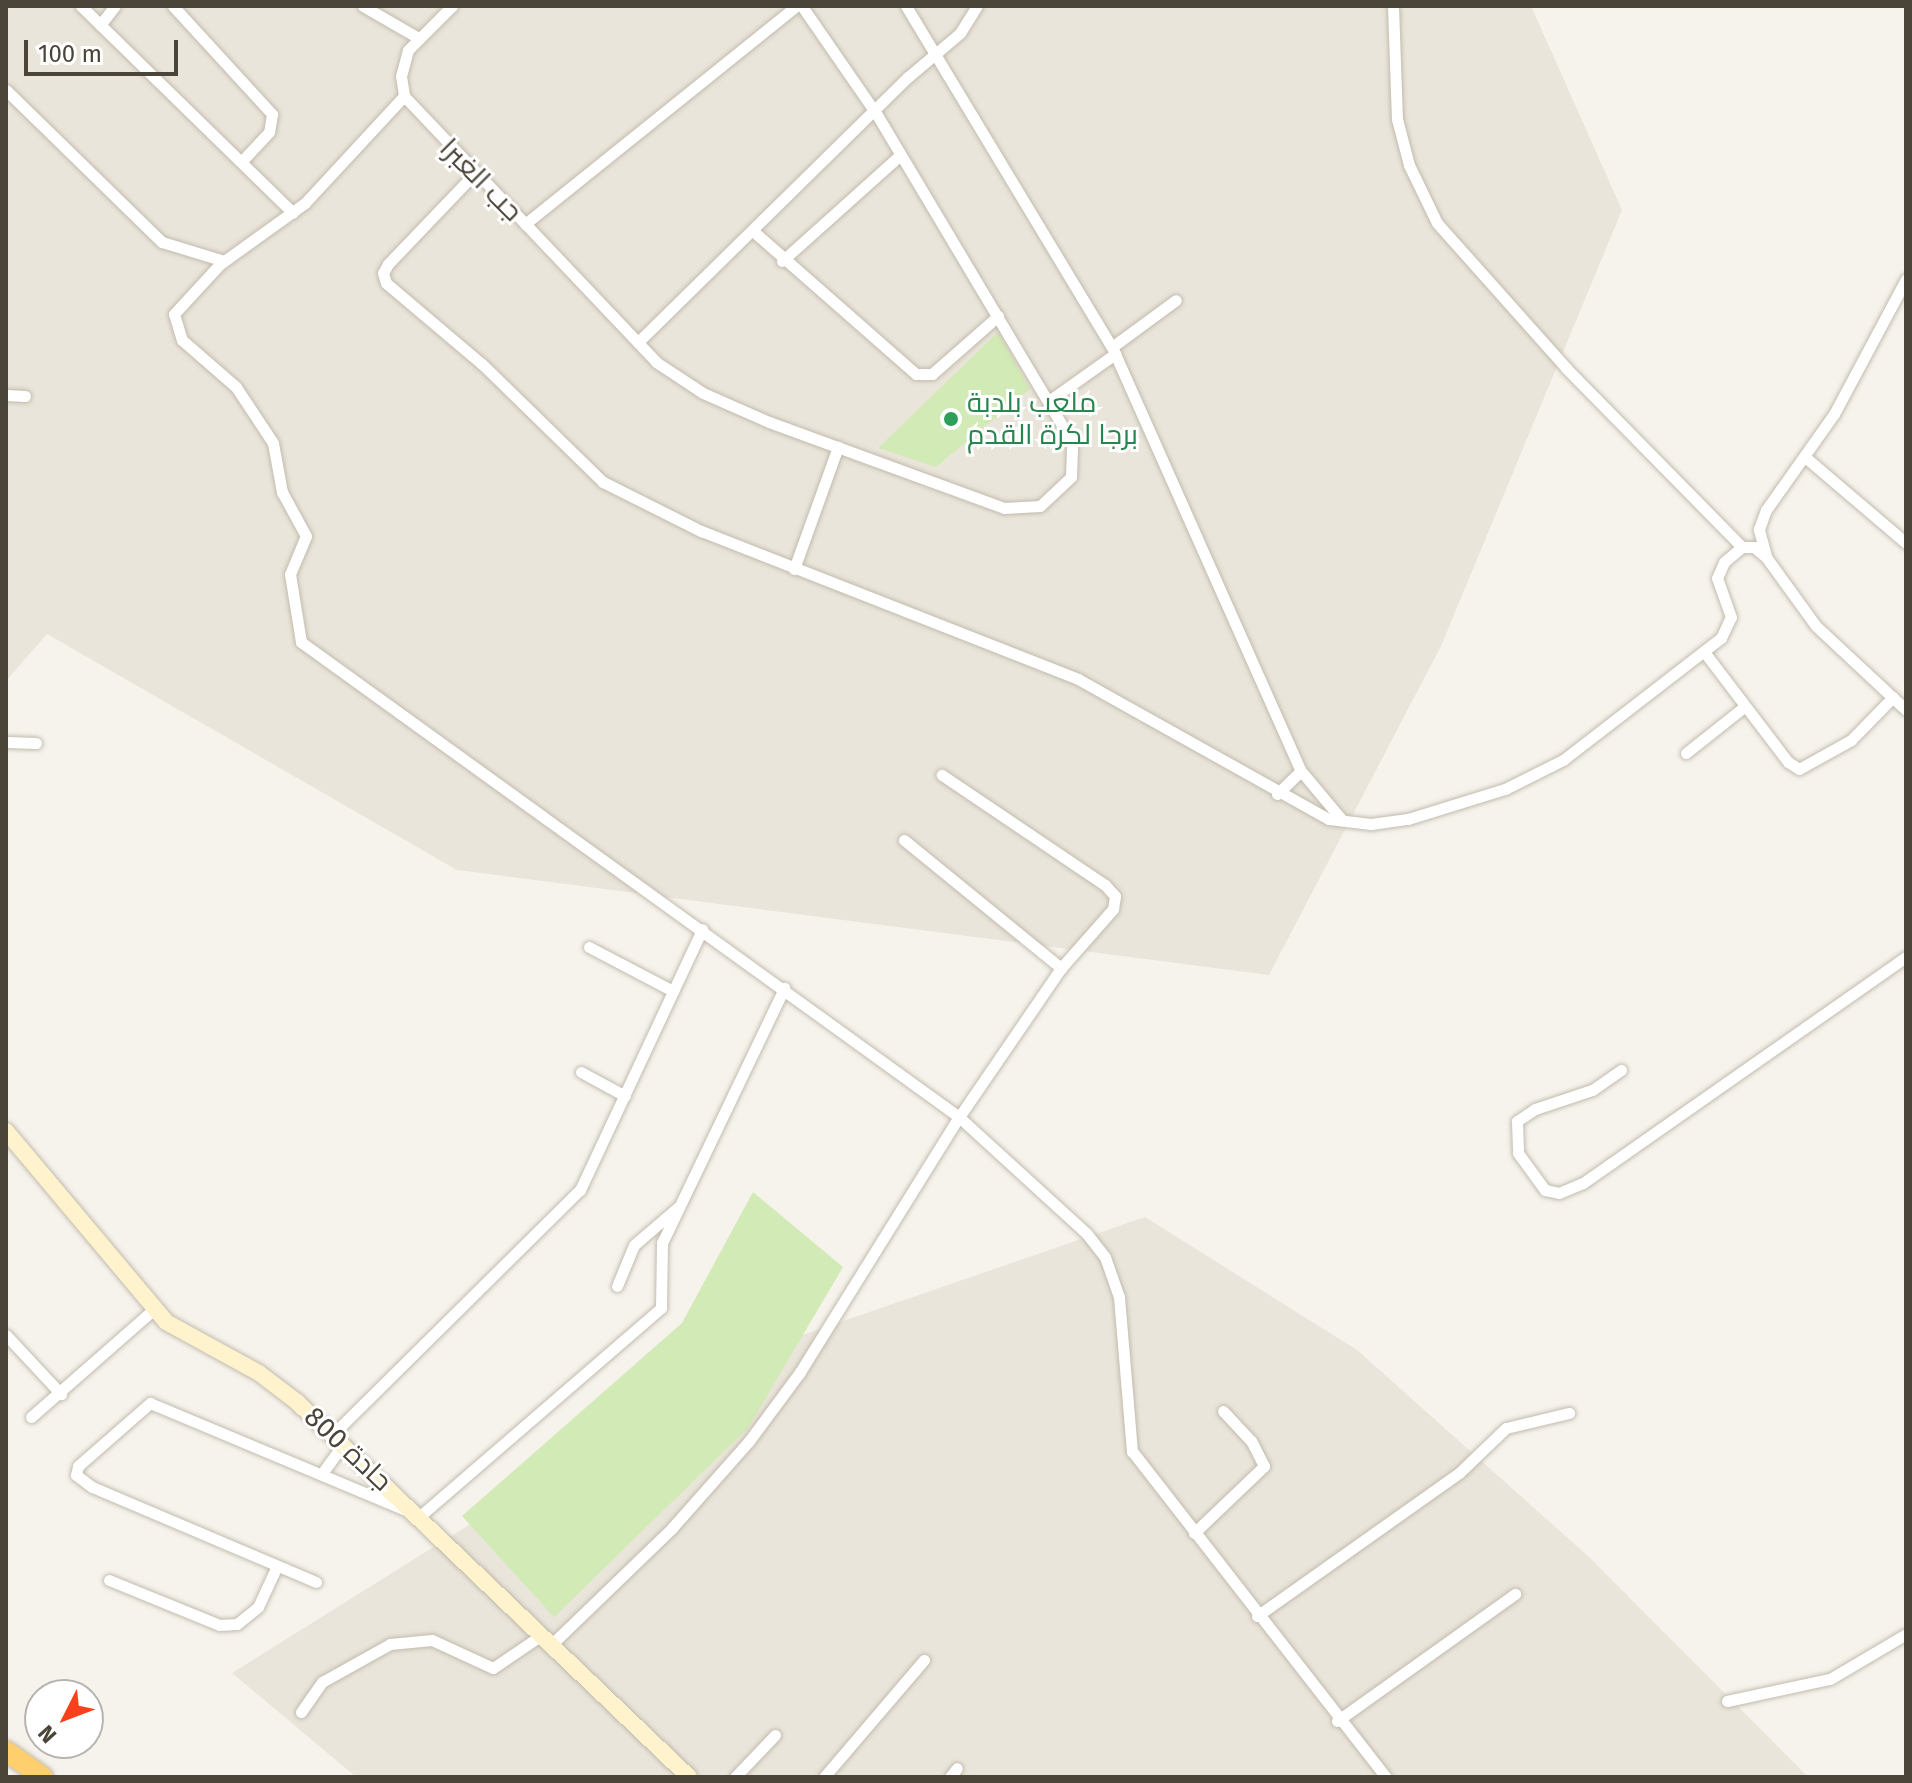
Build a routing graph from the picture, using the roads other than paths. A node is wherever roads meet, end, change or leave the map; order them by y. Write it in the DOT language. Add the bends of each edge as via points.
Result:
graph roads {
  1 [pos="81,6"];
  2 [pos="115,6"];
  3 [pos="173,6"];
  4 [pos="363,6"];
  5 [pos="452,6"];
  6 [pos="799,6"];
  7 [pos="906,6"];
  8 [pos="977,6"];
  9 [pos="1393,6"];
  10 [pos="100,25"];
  11 [pos="417,37"];
  12 [pos="935,55"];
  13 [pos="6,90"];
  14 [pos="404,96"];
  15 [pos="875,112"];
  16 [pos="898,157"];
  17 [pos="242,161"];
  18 [pos="474,174"];
  19 [pos="293,213"];
  20 [pos="525,224"];
  21 [pos="753,231"];
  22 [pos="224,261"];
  23 [pos="782,261"];
  24 [pos="1906,279"];
  25 [pos="1176,300"];
  26 [pos="998,316"];
  27 [pos="638,342"];
  28 [pos="1114,350"];
  29 [pos="6,395"];
  30 [pos="25,396"];
  31 [pos="1050,400"];
  32 [pos="838,447"];
  33 [pos="1805,457"];
  34 [pos="1906,543"];
  35 [pos="1742,547"];
  36 [pos="1766,557"];
  37 [pos="794,569"];
  38 [pos="1705,653"];
  39 [pos="1893,697"];
  40 [pos="1744,707"];
  41 [pos="1906,710"];
  42 [pos="6,742"];
  43 [pos="36,743"];
  44 [pos="1686,753"];
  45 [pos="1301,771"];
  46 [pos="942,775"];
  47 [pos="1277,794"];
  48 [pos="1342,820"];
  49 [pos="904,840"];
  50 [pos="702,929"];
  51 [pos="589,947"];
  52 [pos="1906,957"];
  53 [pos="1061,968"];
  54 [pos="784,988"];
  55 [pos="673,991"];
  56 [pos="1621,1070"];
  57 [pos="581,1072"];
  58 [pos="625,1096"];
  59 [pos="959,1117"];
  60 [pos="6,1131"];
  61 [pos="683,1202"];
  62 [pos="617,1286"];
  63 [pos="154,1309"];
  64 [pos="6,1335"];
  65 [pos="61,1394"];
  66 [pos="1223,1411"];
  67 [pos="1569,1413"];
  68 [pos="31,1417"];
  69 [pos="338,1439"];
  70 [pos="323,1472"];
  71 [pos="420,1516"];
  72 [pos="1194,1533"];
  73 [pos="277,1566"];
  74 [pos="109,1580"];
  75 [pos="316,1582"];
  76 [pos="1515,1594"];
  77 [pos="1257,1616"];
  78 [pos="1906,1634"];
  79 [pos="546,1640"];
  80 [pos="924,1660"];
  81 [pos="1727,1701"];
  82 [pos="301,1712"];
  83 [pos="1337,1721"];
  84 [pos="775,1735"];
  85 [pos="6,1751"];
  86 [pos="43,1777"];
  87 [pos="689,1777"];
  88 [pos="735,1777"];
  89 [pos="824,1777"];
  90 [pos="1386,1777"];
  1 -- 10 [label="street"];
  2 -- 10 [label="street"];
  3 -- 17 [label="street" via="272,114 269,132"];
  4 -- 11 [label="street"];
  5 -- 11 [label="street"];
  6 -- 15 [label="street, جب الغبرا"];
  6 -- 20 [label="street"];
  7 -- 12 [label="street"];
  8 -- 12 [label="street" via="960,33"];
  9 -- 35 [label="street" via="1397,119 1409,165 1437,223 1566,368"];
  10 -- 17 [label="street"];
  11 -- 14 [label="street" via="404,63"];
  12 -- 15 [label="street"];
  12 -- 28 [label="street"];
  13 -- 22 [label="street" via="162,242"];
  14 -- 18 [label="street, جب الغبرا"];
  14 -- 19 [label="street"];
  15 -- 16 [label="street, جب الغبرا"];
  15 -- 21 [label="street"];
  16 -- 23 [label="street"];
  16 -- 26 [label="street, جب الغبرا"];
  17 -- 19 [label="street"];
  18 -- 20 [label="street, جب الغبرا"];
  18 -- 37 [label="street" via="388,264 386,283 482,364 612,489"];
  19 -- 22 [label="street"];
  20 -- 27 [label="street, جب الغبرا"];
  21 -- 23 [label="street"];
  21 -- 27 [label="street"];
  22 -- 50 [label="street" via="184,298 173,324 182,340 236,387 273,443 282,492 306,536 290,574 301,642"];
  23 -- 26 [label="street" via="920,376 932,374"];
  24 -- 33 [label="street" via="1854,379"];
  25 -- 28 [label="street"];
  26 -- 31 [label="street, جب الغبرا"];
  27 -- 32 [label="street, جب الغبرا" via="656,362 703,393"];
  28 -- 31 [label="street"];
  28 -- 45 [label="street"];
  29 -- 30 [label="street"];
  31 -- 32 [label="street, جب الغبرا" via="1072,442 1075,465 1061,492 1031,510 980,501"];
  32 -- 37 [label="street"];
  33 -- 34 [label="street"];
  33 -- 36 [label="street" via="1762,519 1759,533"];
  35 -- 36 [label="street" via="1754,547"];
  35 -- 38 [label="street" via="1719,572 1731,621"];
  36 -- 39 [label="street" via="1816,626"];
  37 -- 47 [label="street" via="1078,679"];
  38 -- 40 [label="street"];
  38 -- 48 [label="street" via="1602,734 1505,789 1398,821"];
  39 -- 40 [label="street" via="1836,752 1799,769"];
  39 -- 41 [label="street"];
  40 -- 44 [label="street"];
  42 -- 43 [label="street"];
  45 -- 47 [label="street"];
  45 -- 48 [label="street"];
  46 -- 53 [label="street" via="1114,894 1113,909"];
  47 -- 48 [label="street"];
  49 -- 53 [label="street"];
  50 -- 54 [label="street"];
  50 -- 55 [label="street"];
  51 -- 55 [label="street"];
  52 -- 56 [label="street" via="1583,1183 1559,1193 1545,1190 1518,1153 1517,1121 1535,1109 1592,1090"];
  53 -- 59 [label="street"];
  54 -- 59 [label="street"];
  54 -- 61 [label="street"];
  55 -- 58 [label="street"];
  57 -- 58 [label="street"];
  58 -- 69 [label="street" via="580,1190"];
  59 -- 72 [label="street" via="1059,1205 1105,1257 1117,1286 1124,1330 1130,1445"];
  59 -- 79 [label="street" via="800,1372 749,1441 672,1528"];
  60 -- 63 [label="main road, جادة 800"];
  61 -- 62 [label="street" via="634,1245"];
  61 -- 71 [label="street" via="659,1250 661,1308"];
  63 -- 65 [label="street"];
  63 -- 69 [label="main road, جادة 800" via="190,1337 259,1373"];
  64 -- 65 [label="street"];
  65 -- 68 [label="street"];
  66 -- 72 [label="street" via="1251,1441 1264,1466"];
  67 -- 77 [label="street" via="1506,1428 1459,1473"];
  69 -- 70 [label="street"];
  69 -- 71 [label="main road, جادة 800"];
  70 -- 71 [label="street"];
  70 -- 73 [label="street" via="150,1403 78,1466 76,1475 92,1487"];
  71 -- 79 [label="main road, جادة 800"];
  72 -- 77 [label="street"];
  73 -- 74 [label="street" via="258,1607 237,1624 219,1625"];
  73 -- 75 [label="street"];
  76 -- 83 [label="street"];
  77 -- 83 [label="street"];
  78 -- 81 [label="street" via="1830,1679"];
  79 -- 82 [label="street" via="493,1668 432,1640 390,1644 322,1682"];
  79 -- 87 [label="main road, جادة 800"];
  80 -- 89 [label="street"];
  83 -- 90 [label="street"];
  84 -- 88 [label="street"];
  85 -- 86 [label="highway"];
}
